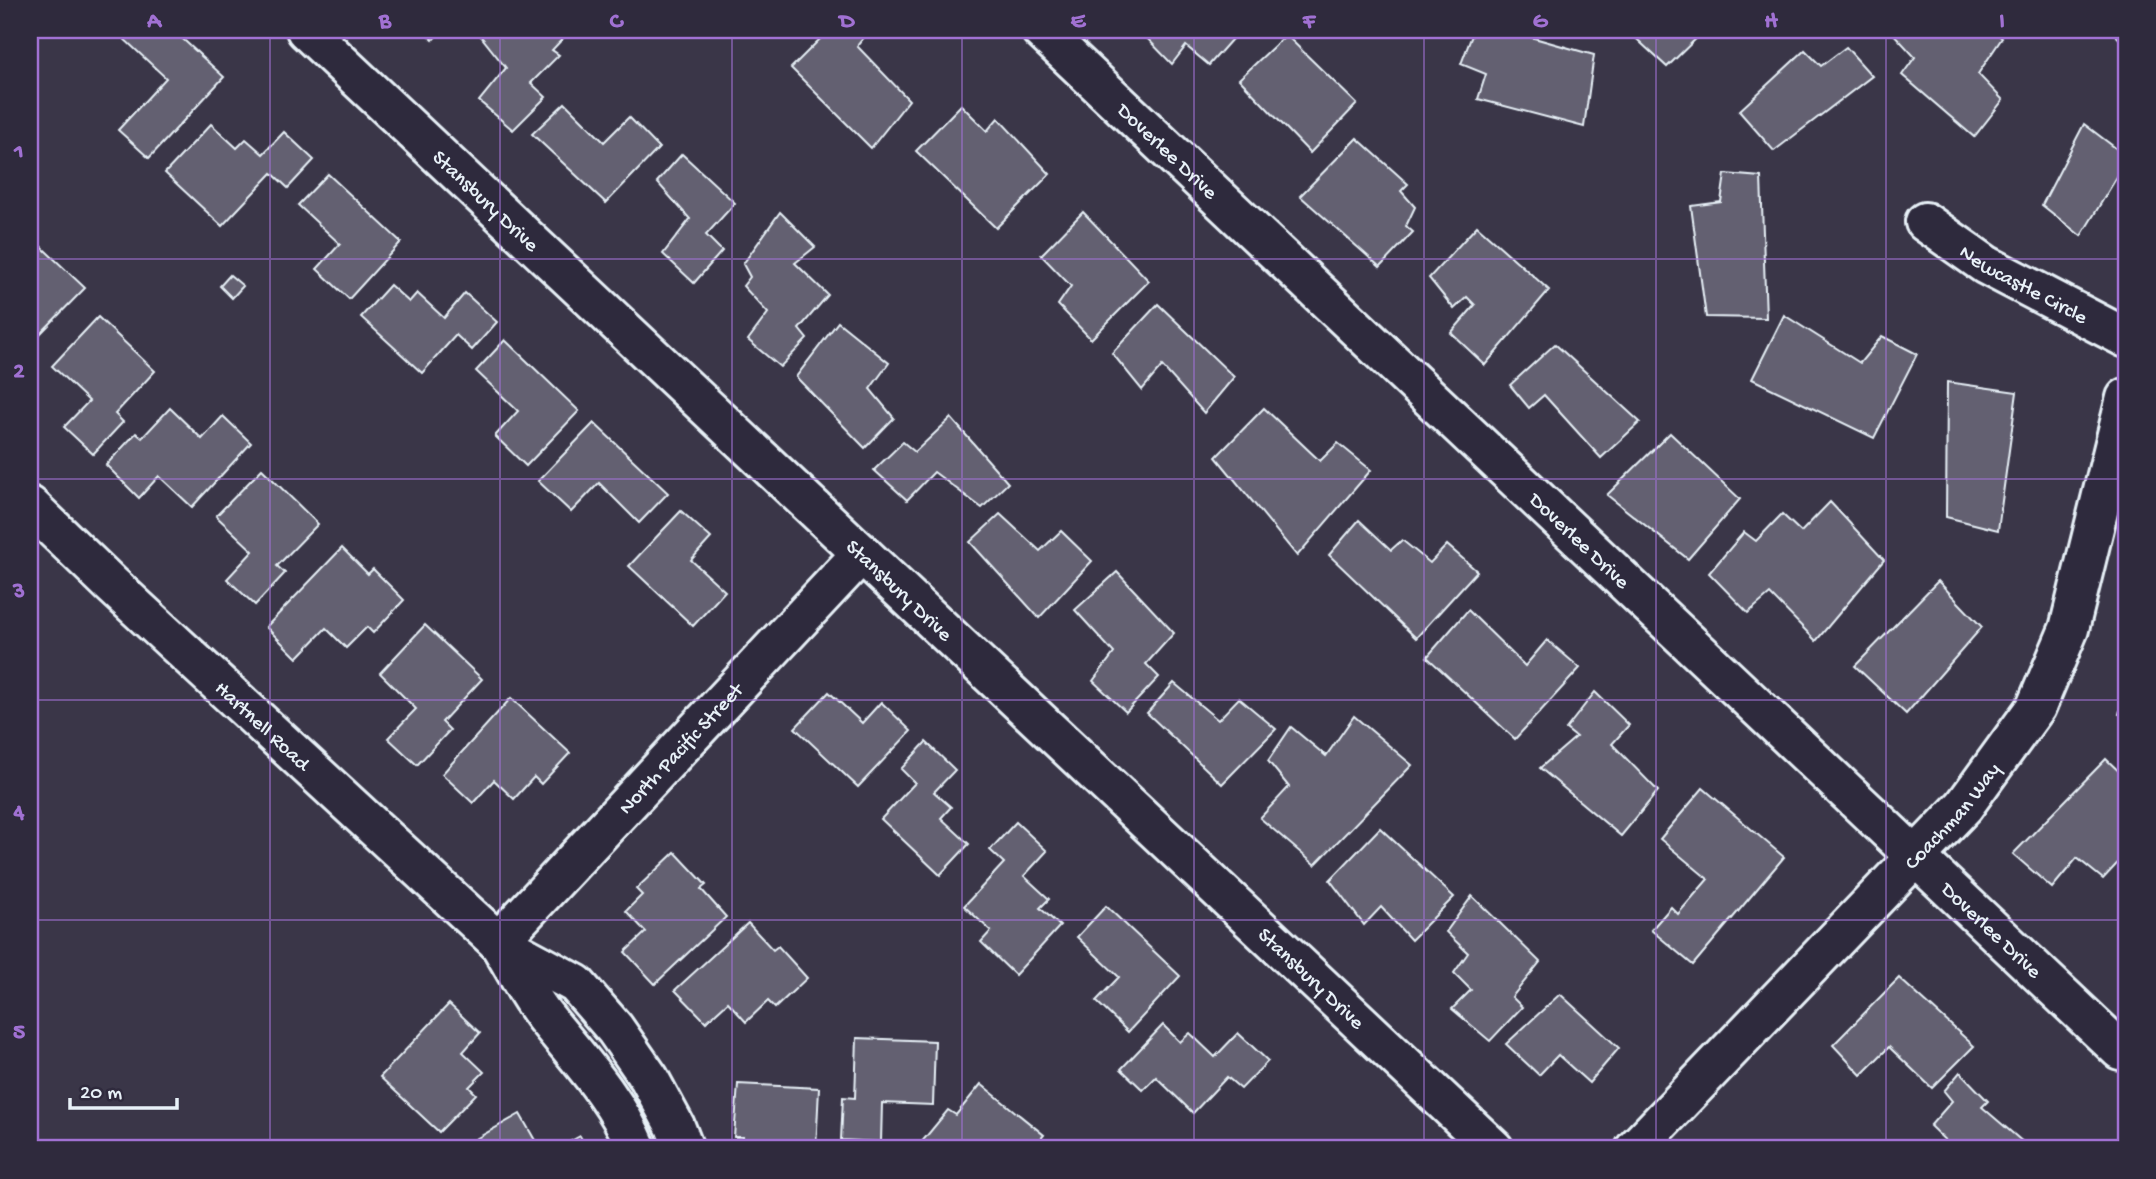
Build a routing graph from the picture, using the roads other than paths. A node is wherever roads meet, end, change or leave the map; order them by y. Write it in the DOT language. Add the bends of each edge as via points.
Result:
graph roads {
  1 [pos="306,30"];
  2 [pos="1041,30"];
  3 [pos="1925,222"];
  4 [pos="2126,338"];
  5 [pos="2126,398"];
  6 [pos="30,506"];
  7 [pos="862,553"];
  8 [pos="1915,857"];
  9 [pos="498,942"];
  10 [pos="2120,1050"];
  11 [pos="637,1149"];
  12 [pos="684,1149"];
  13 [pos="1494,1149"];
  14 [pos="1635,1149"];
  1 -- 7 [label="street, Stansbury Drive"];
  2 -- 8 [label="street, Doverlee Drive"];
  3 -- 4 [label="street, Newcastle Circle" via="1986,264"];
  5 -- 8 [label="street, Coachman Way" via="2069,629 2036,707 1964,806"];
  6 -- 9 [label="street, Hartnell Road"];
  7 -- 9 [label="street, North Pacific Street"];
  7 -- 13 [label="street, Stansbury Drive"];
  8 -- 10 [label="street, Doverlee Drive"];
  8 -- 14 [label="street, Coachman Way"];
  9 -- 11 [label="street, Hartnell Road" via="543,1015 611,1100"];
  9 -- 12 [label="street, Hartnell Road" via="576,984 649,1078"];
}
